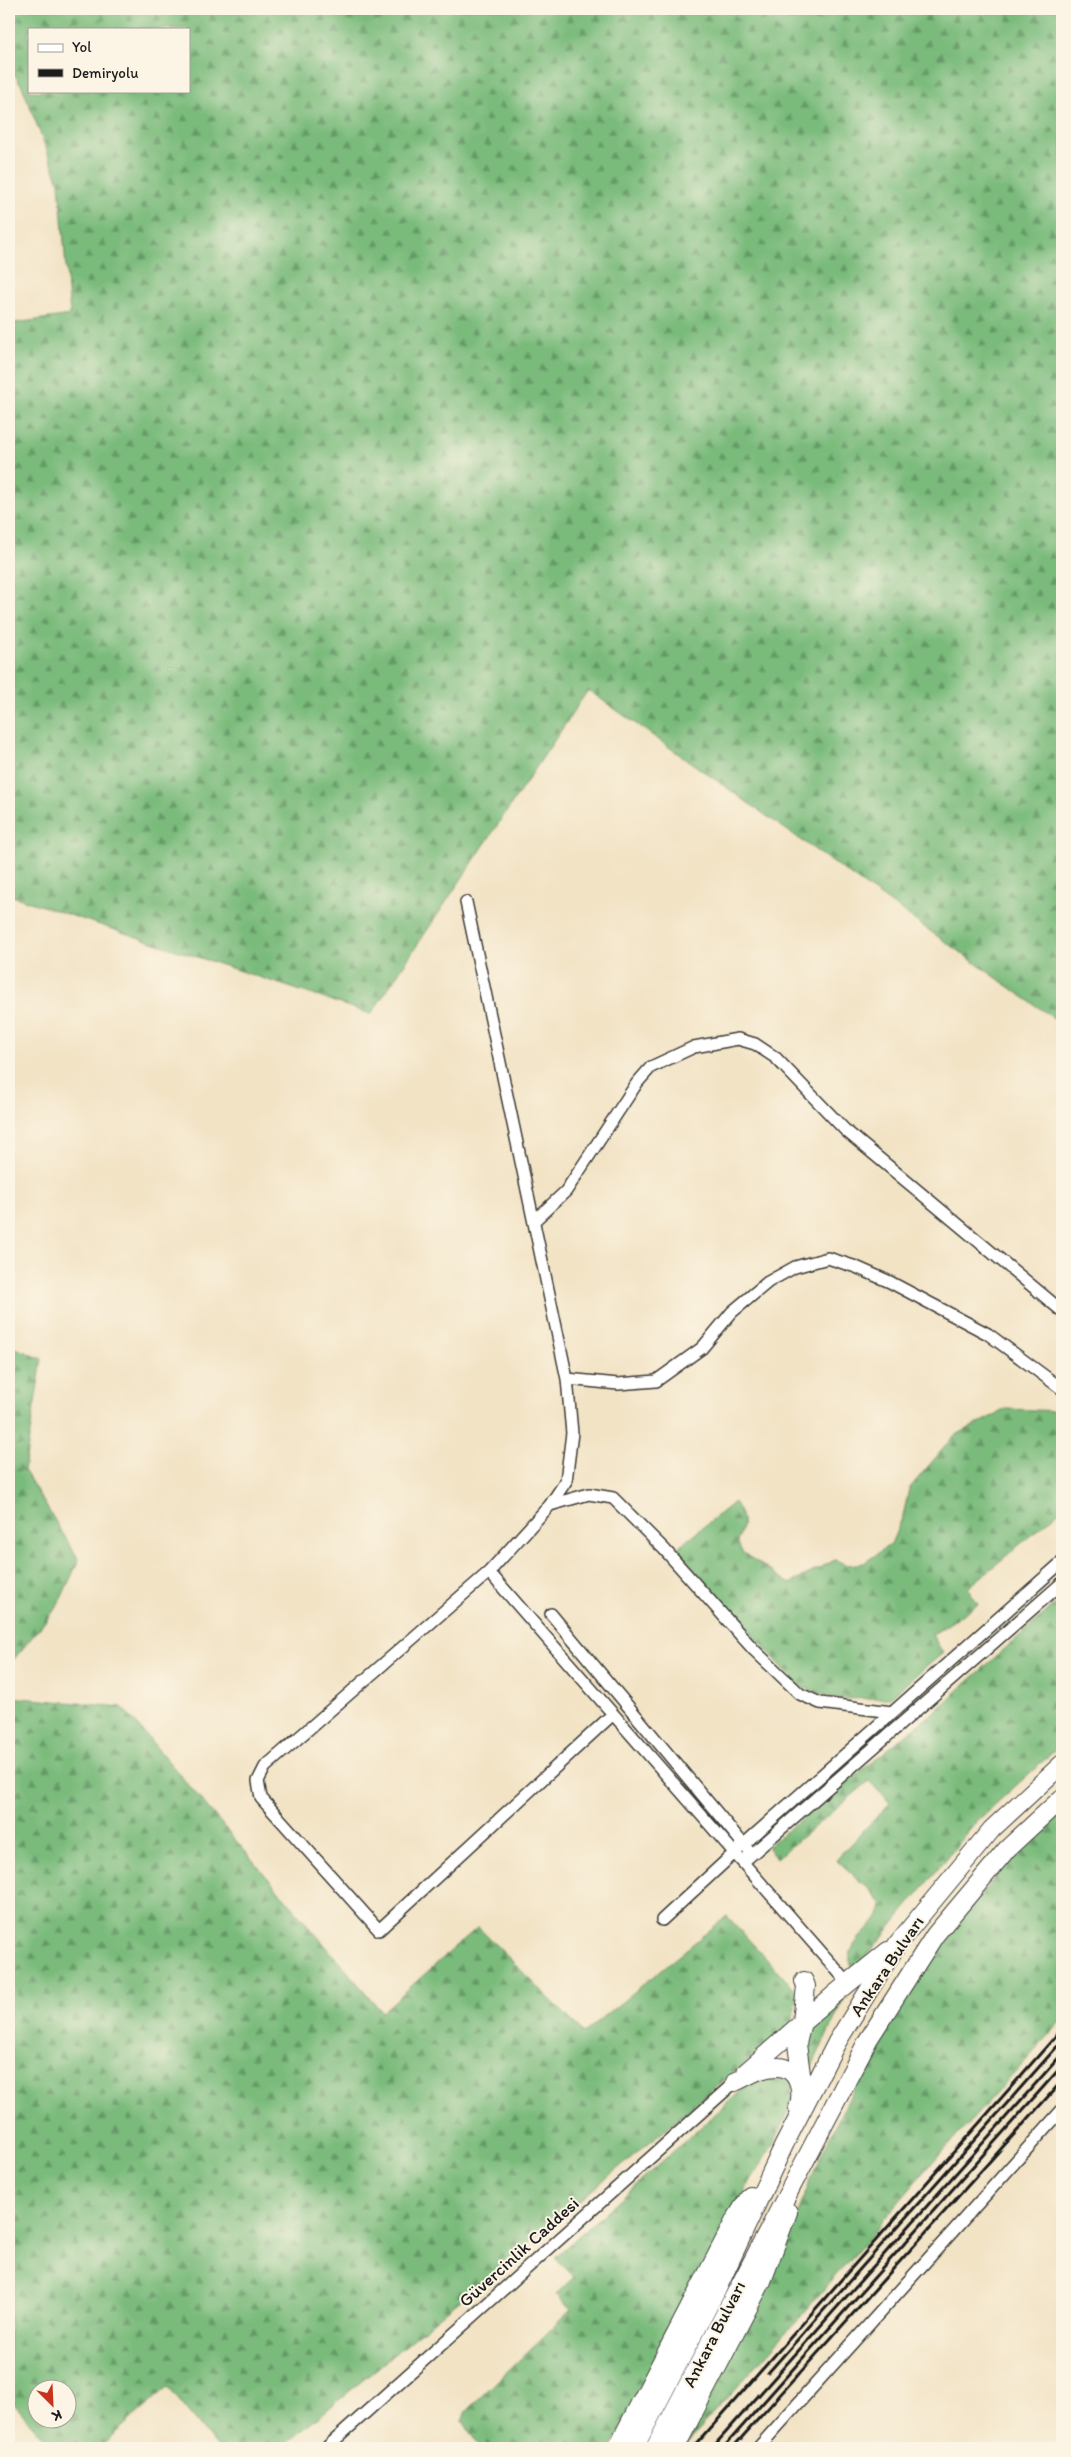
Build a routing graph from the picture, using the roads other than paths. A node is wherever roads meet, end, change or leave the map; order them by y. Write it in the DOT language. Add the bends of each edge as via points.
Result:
graph roads {
  1 [pos="466,902"];
  2 [pos="534,1222"];
  3 [pos="1062,1311"];
  4 [pos="567,1379"];
  5 [pos="1062,1389"];
  6 [pos="550,1505"];
  7 [pos="1062,1562"];
  8 [pos="489,1572"];
  9 [pos="1062,1583"];
  10 [pos="551,1614"];
  11 [pos="892,1712"];
  12 [pos="612,1715"];
  13 [pos="1062,1764"];
  14 [pos="1062,1798"];
  15 [pos="743,1845"];
  16 [pos="743,1856"];
  17 [pos="662,1920"];
  18 [pos="898,1943"];
  19 [pos="804,1981"];
  20 [pos="849,1984"];
  21 [pos="802,2022"];
  22 [pos="735,2082"];
  23 [pos="800,2100"];
  24 [pos="1062,2110"];
  25 [pos="815,2140"];
  26 [pos="784,2145"];
  27 [pos="724,2294"];
  28 [pos="326,2448"];
  29 [pos="617,2448"];
  30 [pos="634,2448"];
  31 [pos="655,2448"];
  32 [pos="675,2448"];
  33 [pos="760,2448"];
  1 -- 2 [label="street"];
  2 -- 3 [label="street" via="566,1191 637,1083 651,1067 694,1048 738,1039 755,1044 776,1058 845,1130"];
  2 -- 4 [label="street"];
  4 -- 5 [label="street" via="618,1384 656,1380 702,1348 732,1312 768,1282 795,1267 828,1258 890,1282 988,1334"];
  4 -- 6 [label="street" via="572,1433 566,1481"];
  6 -- 8 [label="street"];
  6 -- 11 [label="street" via="590,1494 613,1498 664,1549 754,1650 800,1694 820,1703"];
  7 -- 11 [label="street"];
  8 -- 12 [label="street"];
  8 -- 12 [label="street" via="265,1767 258,1781 261,1798 379,1930"];
  9 -- 16 [label="street"];
  10 -- 15 [label="street"];
  11 -- 15 [label="street"];
  12 -- 16 [label="street"];
  13 -- 18 [label="main road, Ankara Bulvarı" via="992,1829"];
  14 -- 25 [label="main road, Ankara Bulvarı" via="1007,1849 935,1934 868,2040"];
  15 -- 16 [label="street"];
  16 -- 17 [label="street"];
  16 -- 20 [label="street"];
  18 -- 20 [label="main road"];
  18 -- 26 [label="main road, Ankara Bulvarı" via="837,2042"];
  19 -- 21 [label="main road"];
  20 -- 21 [label="main road"];
  21 -- 22 [label="main road"];
  21 -- 23 [label="main road" via="796,2044 803,2086"];
  22 -- 23 [label="main road" via="760,2069 777,2066 797,2078 801,2087"];
  22 -- 28 [label="street, Güvercinlik Caddesi"];
  23 -- 26 [label="main road"];
  24 -- 33 [label="street"];
  25 -- 27 [label="main road, Ankara Bulvarı"];
  25 -- 32 [label="main road, Ankara Bulvarı" via="762,2281"];
  26 -- 27 [label="main road, Ankara Bulvarı"];
  26 -- 29 [label="main road, Ankara Bulvarı" via="735,2220"];
  27 -- 30 [label="main road, Ankara Bulvarı"];
  27 -- 31 [label="main road, Ankara Bulvarı"];
}
